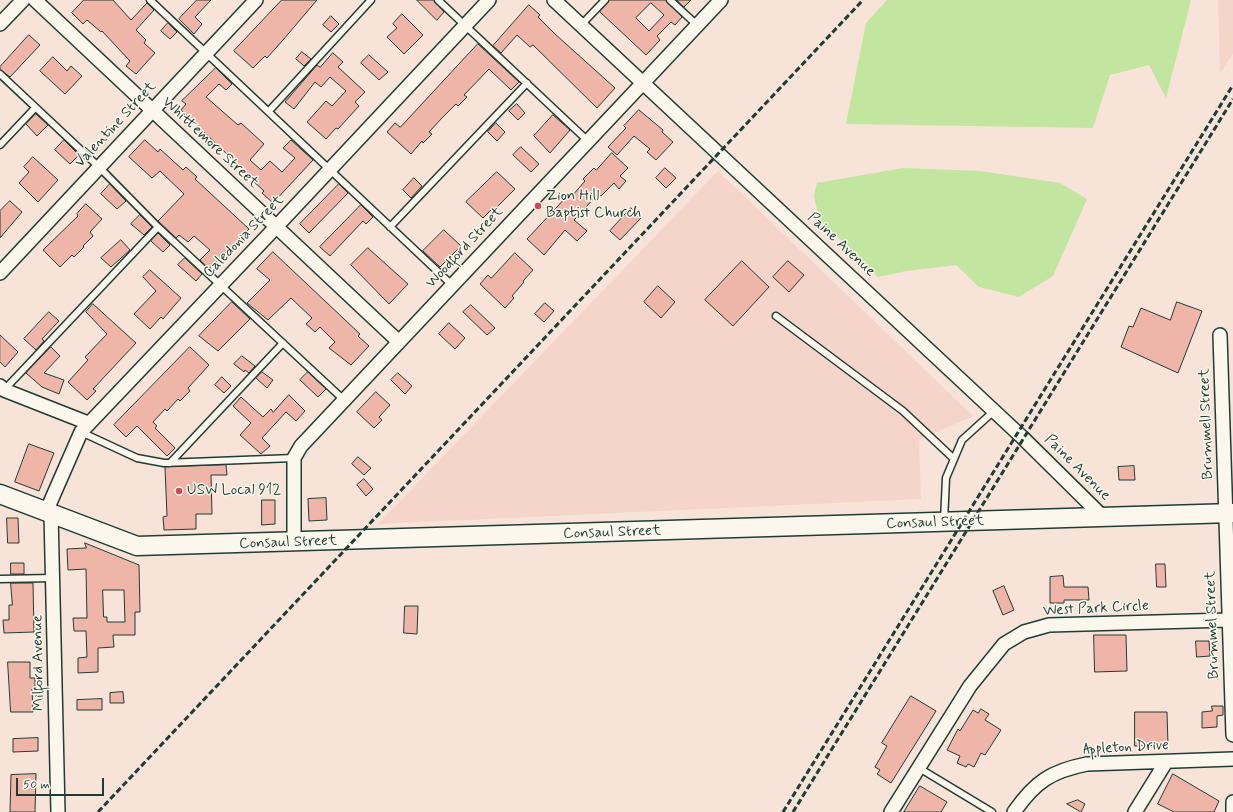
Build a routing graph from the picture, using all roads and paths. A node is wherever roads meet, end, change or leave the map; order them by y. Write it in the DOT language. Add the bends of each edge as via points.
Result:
graph roads {
  1 [pos="23,0"];
  2 [pos="35,0"];
  3 [pos="150,0"];
  4 [pos="256,0"];
  5 [pos="371,0"];
  6 [pos="438,0"];
  7 [pos="489,0"];
  8 [pos="554,0"];
  9 [pos="604,0"];
  10 [pos="670,0"];
  11 [pos="721,0"];
  12 [pos="0,24"];
  13 [pos="465,25"];
  14 [pos="581,25"];
  15 [pos="697,26"];
  16 [pos="207,52"];
  17 [pos="0,74"];
  18 [pos="527,83"];
  19 [pos="643,83"];
  20 [pos="35,108"];
  21 [pos="152,111"];
  22 [pos="269,111"];
  23 [pos="588,141"];
  24 [pos="0,145"];
  25 [pos="99,167"];
  26 [pos="330,170"];
  27 [pos="158,227"];
  28 [pos="276,227"];
  29 [pos="390,227"];
  30 [pos="0,273"];
  31 [pos="221,285"];
  32 [pos="452,286"];
  33 [pos="776,316"];
  34 [pos="1220,334"];
  35 [pos="399,342"];
  36 [pos="283,343"];
  37 [pos="2,388"];
  38 [pos="344,400"];
  39 [pos="994,411"];
  40 [pos="84,428"];
  41 [pos="294,458"];
  42 [pos="954,459"];
  43 [pos="170,463"];
  44 [pos="0,494"];
  45 [pos="49,513"];
  46 [pos="1229,513"];
  47 [pos="1103,517"];
  48 [pos="944,522"];
  49 [pos="294,543"];
  50 [pos="53,578"];
  51 [pos="0,579"];
  52 [pos="1228,620"];
  53 [pos="1233,735"];
  54 [pos="1233,759"];
  55 [pos="1166,762"];
  56 [pos="918,768"];
  57 [pos="1233,802"];
  58 [pos="58,812"];
  59 [pos="891,812"];
  60 [pos="992,812"];
  61 [pos="1014,812"];
  62 [pos="1135,812"];
  63 [pos="1233,812"];
  1 -- 12 [label="street"];
  2 -- 21 [label="street, Whittemore Street"];
  3 -- 16 [label="lane"];
  4 -- 16 [label="street, Valentine Street"];
  5 -- 22 [label="lane"];
  6 -- 13 [label="lane"];
  7 -- 13 [label="street, Caledonia Street"];
  8 -- 14 [label="street, Paine Avenue"];
  9 -- 14 [label="lane"];
  10 -- 15 [label="lane"];
  11 -- 15 [label="street, Woodford Street"];
  13 -- 18 [label="lane"];
  13 -- 26 [label="street, Caledonia Street"];
  14 -- 19 [label="street, Paine Avenue"];
  15 -- 19 [label="street, Woodford Street"];
  16 -- 21 [label="street, Valentine Street"];
  16 -- 22 [label="lane"];
  17 -- 20 [label="lane"];
  18 -- 23 [label="lane"];
  18 -- 29 [label="lane"];
  19 -- 23 [label="street, Woodford Street"];
  19 -- 39 [label="street, Paine Avenue"];
  20 -- 24 [label="lane"];
  20 -- 25 [label="lane"];
  21 -- 25 [label="street, Valentine Street"];
  21 -- 28 [label="street, Whittemore Street"];
  22 -- 26 [label="lane"];
  23 -- 32 [label="street, Woodford Street"];
  25 -- 27 [label="lane"];
  25 -- 30 [label="street, Valentine Street"];
  26 -- 28 [label="street, Caledonia Street"];
  26 -- 29 [label="lane"];
  27 -- 31 [label="lane"];
  27 -- 37 [label="lane"];
  28 -- 31 [label="street, Caledonia Street"];
  28 -- 35 [label="street, Whittemore Street"];
  29 -- 32 [label="lane"];
  31 -- 36 [label="lane"];
  31 -- 40 [label="street, Caledonia Street"];
  32 -- 35 [label="street, Woodford Street"];
  33 -- 42 [label="lane" via="903,411"];
  34 -- 46 [label="street, Brummell Street"];
  35 -- 38 [label="street, Woodford Street"];
  36 -- 38 [label="lane"];
  36 -- 43 [label="lane"];
  37 -- 40 [label="street"];
  38 -- 41 [label="street, Woodford Street" via="301,446"];
  39 -- 42 [label="lane" via="962,440"];
  39 -- 47 [label="street, Paine Avenue"];
  40 -- 43 [label="lane" via="137,458 149,462"];
  40 -- 45 [label="street, Caledonia Street"];
  41 -- 43 [label="lane"];
  41 -- 49 [label="street"];
  42 -- 48 [label="lane" via="946,478"];
  44 -- 45 [label="street, Consaul Street"];
  45 -- 49 [label="street, Consaul Street" via="137,546"];
  45 -- 50 [label="street, Milford Avenue"];
  46 -- 47 [label="street, Consaul Street"];
  46 -- 52 [label="street, Brummel Street"];
  47 -- 48 [label="street, Consaul Street"];
  48 -- 49 [label="street, Consaul Street"];
  50 -- 51 [label="lane"];
  50 -- 58 [label="street, Milford Avenue"];
  52 -- 53 [label="street, Brummel Street"];
  52 -- 56 [label="street, West Park Circle" via="1049,625 1024,632 1004,644 970,686"];
  54 -- 55 [label="street, Appleton Drive"];
  55 -- 61 [label="street, Appleton Drive" via="1087,764 1071,767 1053,774 1033,787"];
  55 -- 62 [label="street"];
  56 -- 59 [label="street, West Park Circle"];
  56 -- 60 [label="lane"];
  57 -- 63 [label="street"];
}
